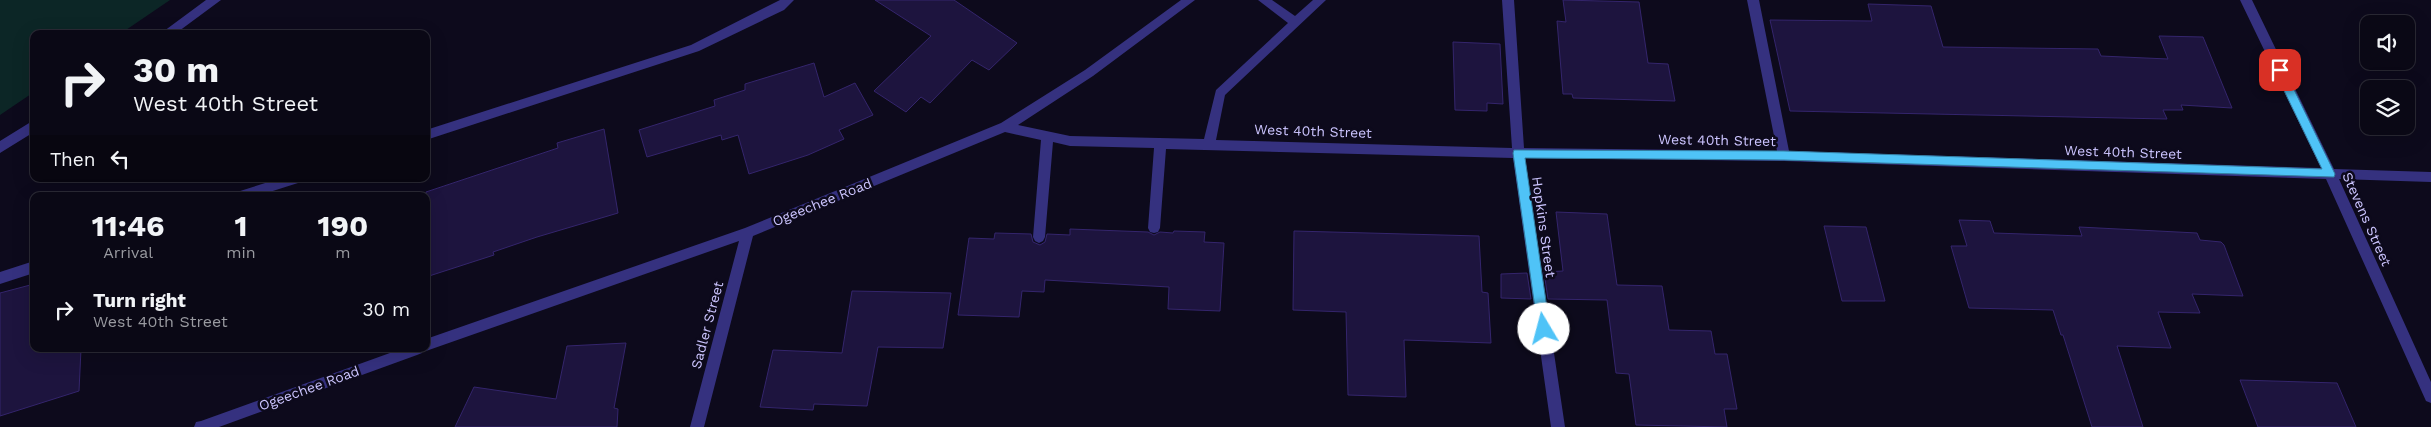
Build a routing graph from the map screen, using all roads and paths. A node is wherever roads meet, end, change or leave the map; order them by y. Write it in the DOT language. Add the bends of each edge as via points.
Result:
graph roads {
  1 [pos="214,0"];
  2 [pos="788,0"];
  3 [pos="1189,0"];
  4 [pos="1264,0"];
  5 [pos="1320,0"];
  6 [pos="1508,0"];
  7 [pos="1752,0"];
  8 [pos="2246,0"];
  9 [pos="1296,22"];
  10 [pos="172,30"];
  11 [pos="1005,127"];
  12 [pos="30,128"];
  13 [pos="430,134"];
  14 [pos="1047,136"];
  15 [pos="1160,142"];
  16 [pos="1209,143"];
  17 [pos="0,148"];
  18 [pos="1518,153"];
  19 [pos="1784,156"];
  20 [pos="2330,174"];
  21 [pos="2431,177"];
  22 [pos="285,182"];
  23 [pos="253,192"];
  24 [pos="1154,228"];
  25 [pos="748,232"];
  26 [pos="1039,237"];
  27 [pos="30,268"];
  28 [pos="0,278"];
  29 [pos="430,344"];
  30 [pos="409,352"];
  31 [pos="2431,397"];
  32 [pos="201,427"];
  33 [pos="697,427"];
  34 [pos="1558,427"];
  1 -- 10 [label="street"];
  2 -- 13 [label="street" via="780,7 695,48"];
  3 -- 11 [label="street, Ogeechee Road" via="1089,73"];
  4 -- 9 [label="street"];
  5 -- 9 [label="street"];
  6 -- 18 [label="street, Hopkins Street"];
  7 -- 19 [label="street"];
  8 -- 20 [label="street, Stevens Street"];
  9 -- 16 [label="street" via="1220,93"];
  11 -- 14 [label="street, West 40th Street"];
  11 -- 25 [label="street, Ogeechee Road"];
  12 -- 17 [label="street"];
  14 -- 15 [label="street, West 40th Street" via="1070,141"];
  14 -- 26 [label="street"];
  15 -- 16 [label="street, West 40th Street"];
  15 -- 24 [label="street"];
  16 -- 18 [label="street, West 40th Street"];
  18 -- 19 [label="street, West 40th Street"];
  18 -- 34 [label="street, Hopkins Street"];
  19 -- 20 [label="street, West 40th Street"];
  20 -- 21 [label="street, West 40th Street"];
  20 -- 31 [label="street, Stevens Street"];
  22 -- 23 [label="street"];
  25 -- 29 [label="street, Ogeechee Road"];
  25 -- 33 [label="street, Sadler Street"];
  27 -- 28 [label="street"];
  30 -- 32 [label="street, Ogeechee Road"];
}
